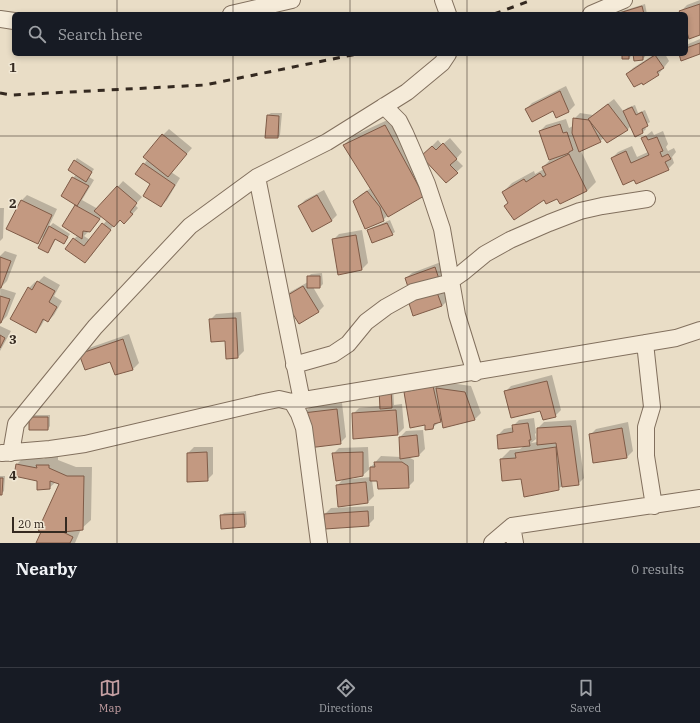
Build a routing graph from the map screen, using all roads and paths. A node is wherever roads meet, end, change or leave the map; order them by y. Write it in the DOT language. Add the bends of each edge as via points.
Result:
graph roads {
  1 [pos="292,0"];
  2 [pos="443,0"];
  3 [pos="624,0"];
  4 [pos="240,12"];
  5 [pos="447,12"];
  6 [pos="596,12"];
  7 [pos="0,19"];
  8 [pos="12,21"];
  9 [pos="447,56"];
  10 [pos="384,106"];
  11 [pos="257,177"];
  12 [pos="647,199"];
  13 [pos="452,281"];
  14 [pos="700,330"];
  15 [pos="645,343"];
  16 [pos="294,365"];
  17 [pos="474,373"];
  18 [pos="297,402"];
  19 [pos="5,453"];
  20 [pos="700,498"];
  21 [pos="654,506"];
  22 [pos="512,526"];
  23 [pos="319,543"];
  24 [pos="492,543"];
  25 [pos="515,543"];
  1 -- 4 [label="street"];
  2 -- 5 [label="street"];
  3 -- 6 [label="street"];
  7 -- 8 [label="street"];
  9 -- 10 [label="street" via="442,63 407,92"];
  10 -- 11 [label="street" via="327,142"];
  10 -- 13 [label="street" via="399,121 427,184 442,229"];
  11 -- 16 [label="street"];
  11 -- 19 [label="street" via="190,226 95,327 16,424"];
  12 -- 13 [label="street" via="580,211 549,223 484,254"];
  13 -- 16 [label="street" via="413,292 386,307 366,322 348,344 333,354"];
  13 -- 17 [label="street" via="457,315"];
  14 -- 15 [label="street" via="676,338"];
  15 -- 17 [label="street"];
  15 -- 21 [label="street" via="652,407 646,427 646,456"];
  16 -- 18 [label="street"];
  17 -- 18 [label="street"];
  18 -- 19 [label="street" via="279,399 85,444"];
  18 -- 23 [label="street" via="304,428"];
  20 -- 21 [label="street"];
  21 -- 22 [label="street"];
  22 -- 24 [label="street"];
  22 -- 25 [label="street"];
}
